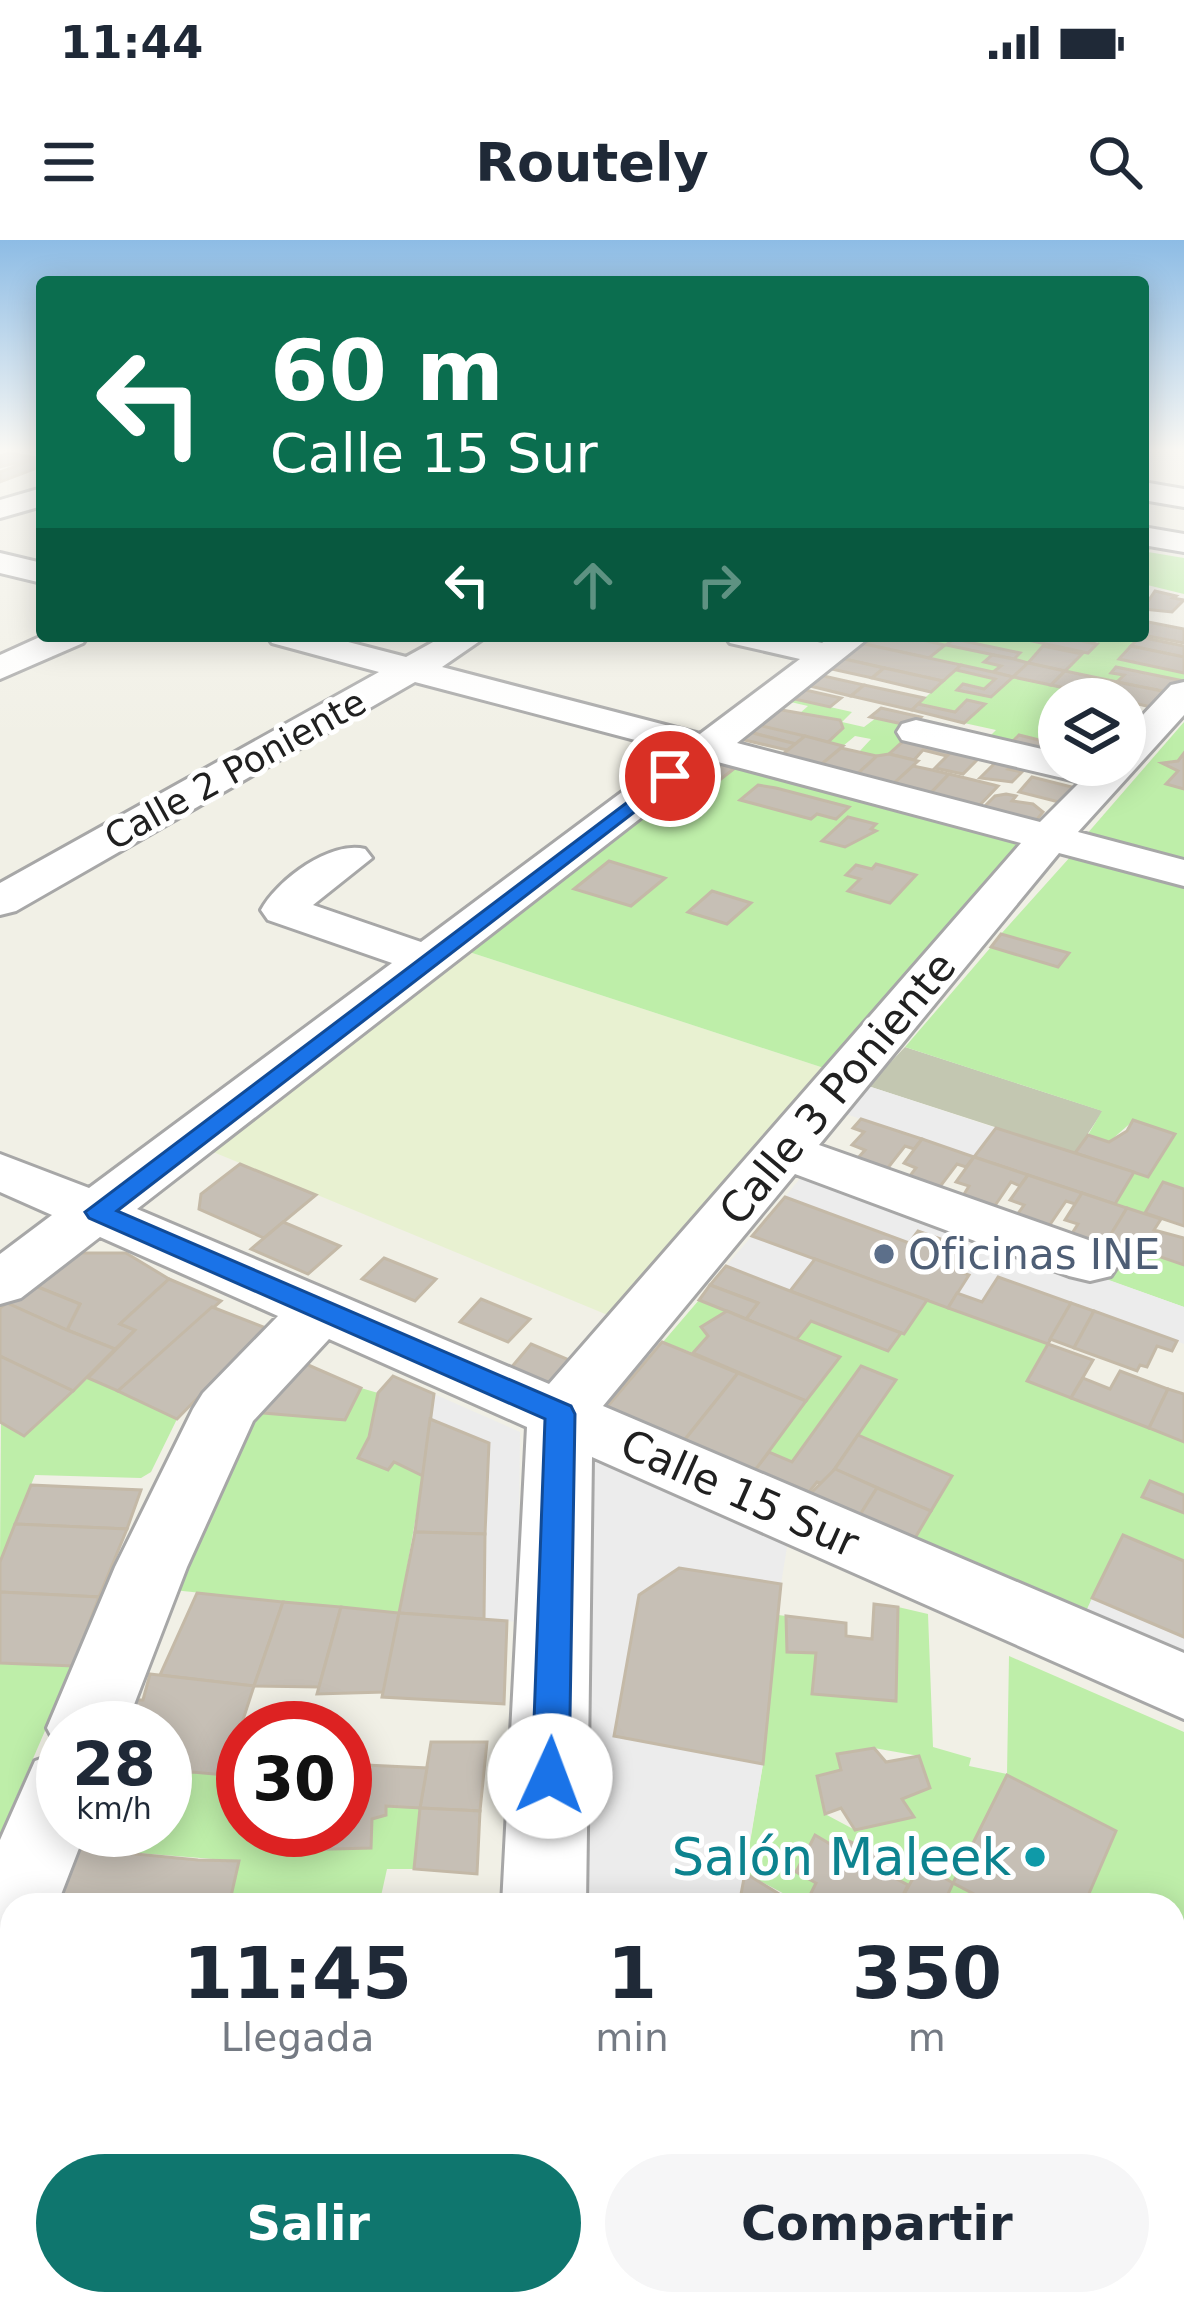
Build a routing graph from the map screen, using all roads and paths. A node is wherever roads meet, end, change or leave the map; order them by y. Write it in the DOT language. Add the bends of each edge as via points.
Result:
graph roads {
  1 [pos="0,563"];
  2 [pos="36,572"];
  3 [pos="58,642"];
  4 [pos="307,642"];
  5 [pos="460,642"];
  6 [pos="809,642"];
  7 [pos="842,645"];
  8 [pos="0,668"];
  9 [pos="412,670"];
  10 [pos="1184,693"];
  11 [pos="916,732"];
  12 [pos="1146,734"];
  13 [pos="705,749"];
  14 [pos="1038,753"];
  15 [pos="1098,786"];
  16 [pos="1048,839"];
  17 [pos="350,858"];
  18 [pos="1184,873"];
  19 [pos="0,901"];
  20 [pos="428,961"];
  21 [pos="784,1151"];
  22 [pos="0,1172"];
  23 [pos="98,1212"];
  24 [pos="1090,1262"];
  25 [pos="0,1284"];
  26 [pos="319,1311"];
  27 [pos="560,1414"];
  28 [pos="1184,1687"];
  29 [pos="97,1701"];
  30 [pos="36,1854"];
  31 [pos="20,1893"];
  32 [pos="544,1893"];
  1 -- 2 [label="street"];
  3 -- 8 [label="street"];
  4 -- 9 [label="street"];
  5 -- 9 [label="street, Calle 2 Poniente"];
  6 -- 7 [label="street"];
  7 -- 13 [label="street"];
  9 -- 13 [label="street"];
  9 -- 19 [label="street, Calle 2 Poniente"];
  10 -- 12 [label="street, Calle 3 Poniente"];
  11 -- 14 [label="street"];
  13 -- 16 [label="street"];
  13 -- 20 [label="street"];
  15 -- 16 [label="street, Calle 3 Poniente"];
  16 -- 18 [label="street"];
  16 -- 21 [label="street, Calle 3 Poniente"];
  17 -- 20 [label="street" via="284,910"];
  20 -- 23 [label="street"];
  21 -- 24 [label="street"];
  21 -- 27 [label="street, Calle 3 Poniente"];
  22 -- 23 [label="street, Calle 15 Sur"];
  23 -- 25 [label="street"];
  23 -- 26 [label="street, Calle 15 Sur"];
  26 -- 27 [label="street, Calle 15 Sur"];
  26 -- 29 [label="street" via="226,1409"];
  27 -- 28 [label="street, Calle 15 Sur"];
  27 -- 32 [label="street"];
  30 -- 31 [label="street"];
}
